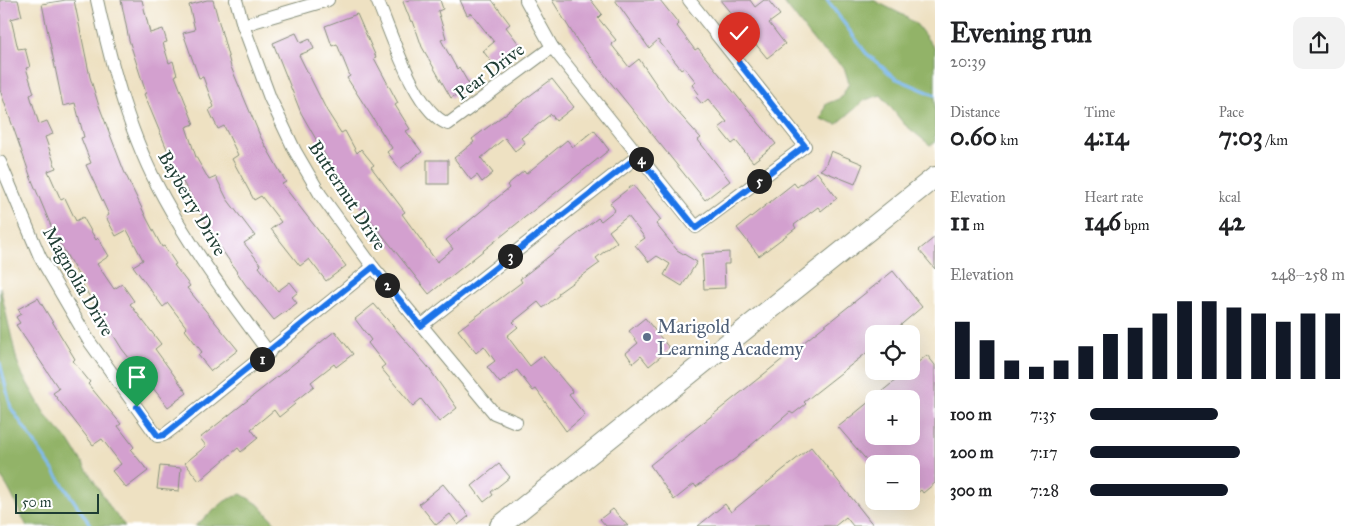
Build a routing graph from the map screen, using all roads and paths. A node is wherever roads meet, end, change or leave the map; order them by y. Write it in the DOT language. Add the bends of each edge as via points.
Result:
graph roads {
  1 [pos="97,0"];
  2 [pos="236,0"];
  3 [pos="328,0"];
  4 [pos="377,0"];
  5 [pos="526,0"];
  6 [pos="689,0"];
  7 [pos="243,25"];
  8 [pos="552,47"];
  9 [pos="638,156"];
  10 [pos="0,162"];
  11 [pos="935,177"];
  12 [pos="373,267"];
  13 [pos="421,326"];
  14 [pos="269,353"];
  15 [pos="516,422"];
  16 [pos="500,526"];
  1 -- 14 [label="street, Bayberry Drive" via="122,99 140,149 164,198 228,298"];
  2 -- 7 [label="street, Butternut Drive"];
  3 -- 7 [label="street"];
  4 -- 8 [label="street, Pear Drive" via="411,81 437,120 448,124"];
  5 -- 8 [label="street"];
  6 -- 9 [label="street" via="805,146 696,228"];
  7 -- 12 [label="street, Butternut Drive" via="270,98 295,151 320,194"];
  8 -- 9 [label="street"];
  9 -- 13 [label="street"];
  10 -- 14 [label="street, Magnolia Drive" via="40,257 89,341 158,436 164,435"];
  11 -- 16 [label="main road"];
  12 -- 13 [label="street, Butternut Drive"];
  12 -- 14 [label="street"];
  13 -- 15 [label="street, Butternut Drive" via="494,413"];
}
